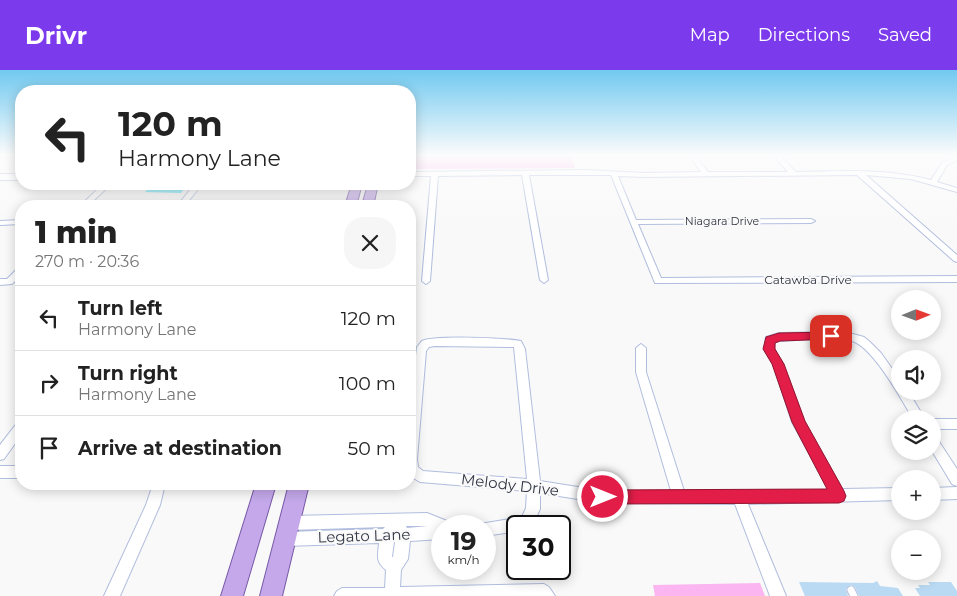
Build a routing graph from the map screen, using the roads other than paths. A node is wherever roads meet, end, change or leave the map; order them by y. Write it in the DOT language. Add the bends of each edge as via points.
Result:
graph roads {
  1 [pos="435,180"];
  2 [pos="526,180"];
  3 [pos="616,180"];
  4 [pos="866,180"];
  5 [pos="921,180"];
  6 [pos="934,182"];
  7 [pos="101,190"];
  8 [pos="193,190"];
  9 [pos="957,190"];
  10 [pos="90,200"];
  11 [pos="186,200"];
  12 [pos="811,221"];
  13 [pos="15,222"];
  14 [pos="634,222"];
  15 [pos="0,223"];
  16 [pos="957,259"];
  17 [pos="957,279"];
  18 [pos="544,280"];
  19 [pos="426,281"];
  20 [pos="641,348"];
  21 [pos="891,377"];
  22 [pos="416,404"];
  23 [pos="941,424"];
  24 [pos="957,424"];
  25 [pos="15,434"];
  26 [pos="0,455"];
  27 [pos="941,455"];
  28 [pos="0,472"];
  29 [pos="15,472"];
  30 [pos="416,473"];
  31 [pos="957,480"];
  32 [pos="534,486"];
  33 [pos="157,490"];
  34 [pos="264,490"];
  35 [pos="297,490"];
  36 [pos="957,493"];
  37 [pos="891,494"];
  38 [pos="941,494"];
  39 [pos="839,496"];
  40 [pos="679,497"];
  41 [pos="739,498"];
  42 [pos="397,520"];
  43 [pos="431,521"];
  44 [pos="496,527"];
  45 [pos="287,531"];
  46 [pos="431,533"];
  47 [pos="403,535"];
  48 [pos="387,536"];
  49 [pos="394,567"];
  50 [pos="392,595"];
  51 [pos="112,596"];
  52 [pos="232,596"];
  53 [pos="270,596"];
  54 [pos="342,596"];
  55 [pos="548,596"];
  56 [pos="778,596"];
  1 -- 19 [label="street"];
  2 -- 18 [label="street"];
  3 -- 14 [label="street"];
  4 -- 16 [label="street"];
  5 -- 6 [label="street"];
  6 -- 9 [label="street"];
  7 -- 10 [label="street"];
  8 -- 11 [label="street"];
  12 -- 14 [label="street, Niagara Drive"];
  13 -- 15 [label="street"];
  14 -- 17 [label="street, Catawba Drive" via="658,281"];
  20 -- 40 [label="street" via="641,372"];
  21 -- 39 [label="street" via="870,349 860,340 848,336 779,337 770,340 769,349 778,364 798,422"];
  22 -- 32 [label="street, Melody Drive" via="421,350 426,344 517,344"];
  23 -- 24 [label="street"];
  25 -- 26 [label="street"];
  27 -- 31 [label="street"];
  28 -- 29 [label="street"];
  30 -- 32 [label="street, Melody Drive" via="420,476"];
  32 -- 40 [label="street, Melody Drive" via="603,497"];
  32 -- 44 [label="street" via="533,509 526,523"];
  33 -- 51 [label="street"];
  34 -- 52 [label="main road"];
  35 -- 45 [label="main road"];
  36 -- 38 [label="street"];
  37 -- 39 [label="street, Melody Drive"];
  39 -- 41 [label="street, Melody Drive"];
  40 -- 41 [label="street, Melody Drive"];
  41 -- 56 [label="street"];
  42 -- 43 [label="street, Legato Lane"];
  42 -- 45 [label="street, Legato Lane"];
  42 -- 47 [label="street"];
  42 -- 48 [label="street"];
  45 -- 48 [label="street, Legato Lane"];
  45 -- 53 [label="main road"];
  46 -- 47 [label="street, Legato Lane"];
  47 -- 48 [label="street, Legato Lane"];
  47 -- 49 [label="street" via="401,560"];
  48 -- 49 [label="street" via="385,560"];
  49 -- 50 [label="street"];
  50 -- 54 [label="street"];
  50 -- 55 [label="street" via="544,592"];
}
